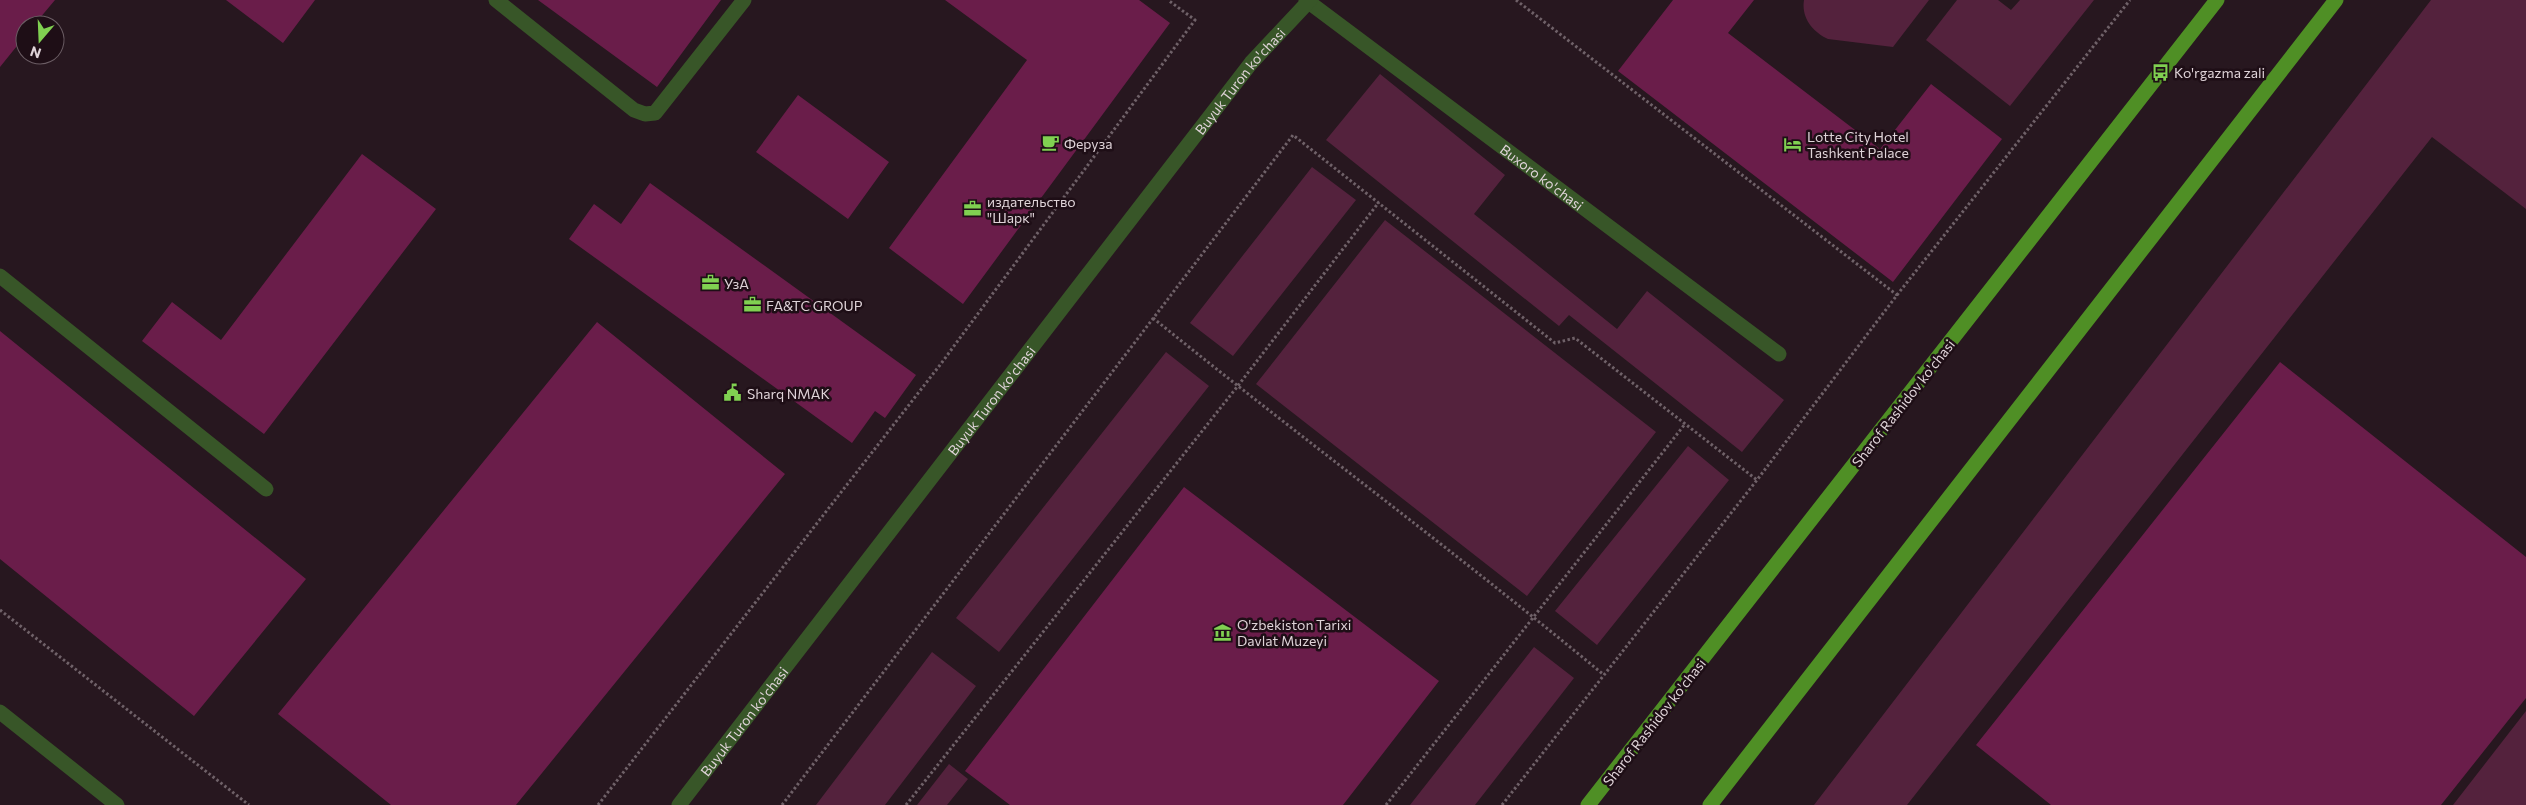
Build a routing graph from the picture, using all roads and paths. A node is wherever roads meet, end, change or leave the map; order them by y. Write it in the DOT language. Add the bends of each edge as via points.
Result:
graph roads {
  1 [pos="496,0"];
  2 [pos="744,0"];
  3 [pos="1168,0"];
  4 [pos="1308,0"];
  5 [pos="1516,0"];
  6 [pos="2130,0"];
  7 [pos="2217,0"];
  8 [pos="2336,0"];
  9 [pos="1378,202"];
  10 [pos="0,276"];
  11 [pos="1897,295"];
  12 [pos="1153,318"];
  13 [pos="1779,354"];
  14 [pos="1237,387"];
  15 [pos="1685,424"];
  16 [pos="1757,480"];
  17 [pos="266,489"];
  18 [pos="0,610"];
  19 [pos="1533,616"];
  20 [pos="1604,675"];
  21 [pos="0,712"];
  22 [pos="117,805"];
  23 [pos="249,805"];
  24 [pos="598,805"];
  25 [pos="679,805"];
  26 [pos="782,805"];
  27 [pos="906,805"];
  28 [pos="1386,805"];
  29 [pos="1502,805"];
  30 [pos="1588,805"];
  31 [pos="1710,805"];
  1 -- 2 [label="street" via="634,110 645,114 655,113"];
  3 -- 24 [label="path" via="1195,20 940,365"];
  4 -- 13 [label="street, Buxoro ko'chasi"];
  4 -- 25 [label="street, Buyuk Turon ko'chasi" via="1251,63"];
  5 -- 11 [label="path"];
  6 -- 11 [label="path"];
  7 -- 30 [label="main road, Sharof Rashidov ko'chasi"];
  8 -- 31 [label="main road"];
  9 -- 12 [label="path" via="1293,135"];
  9 -- 14 [label="path"];
  9 -- 15 [label="path" via="1556,343 1575,338"];
  10 -- 17 [label="street"];
  11 -- 16 [label="path"];
  12 -- 14 [label="path"];
  12 -- 26 [label="path"];
  14 -- 19 [label="path"];
  14 -- 27 [label="path"];
  15 -- 16 [label="path"];
  15 -- 19 [label="path"];
  16 -- 20 [label="path"];
  18 -- 23 [label="path"];
  19 -- 20 [label="path"];
  19 -- 28 [label="path"];
  20 -- 29 [label="path"];
  21 -- 22 [label="street"];
}
